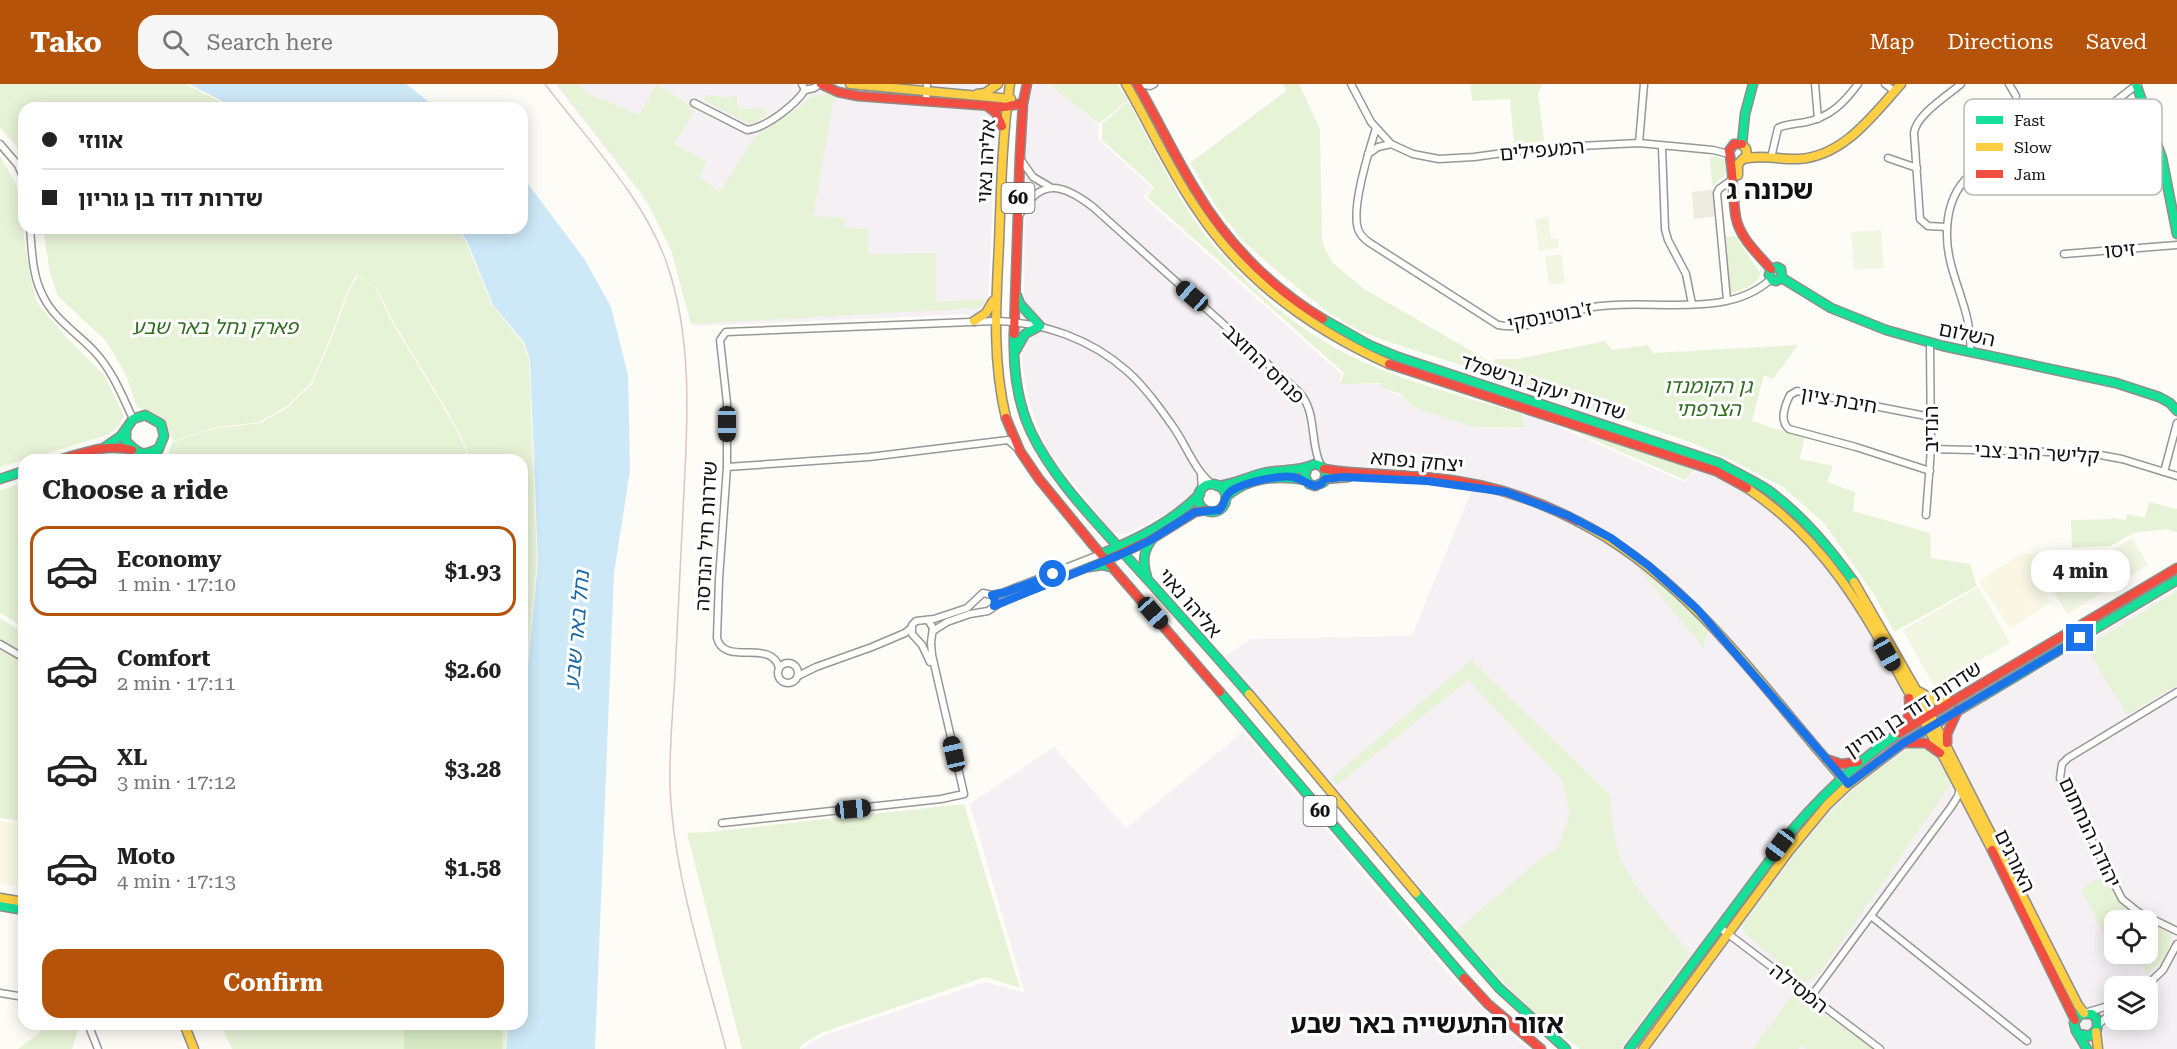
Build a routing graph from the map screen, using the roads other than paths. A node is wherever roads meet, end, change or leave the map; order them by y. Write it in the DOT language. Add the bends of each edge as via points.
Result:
graph roads {
  1 [pos="820,84"];
  2 [pos="850,84"];
  3 [pos="998,84"];
  4 [pos="1010,84"];
  5 [pos="1027,84"];
  6 [pos="1126,84"];
  7 [pos="1139,84"];
  8 [pos="1154,84"];
  9 [pos="1351,84"];
  10 [pos="1644,84"];
  11 [pos="1753,84"];
  12 [pos="1815,84"];
  13 [pos="1858,84"];
  14 [pos="1885,84"];
  15 [pos="1901,84"];
  16 [pos="1961,84"];
  17 [pos="2009,84"];
  18 [pos="2137,84"];
  19 [pos="803,87"];
  20 [pos="927,87"];
  21 [pos="1894,92"];
  22 [pos="977,94"];
  23 [pos="2016,96"];
  24 [pos="2119,99"];
  25 [pos="2142,99"];
  26 [pos="926,101"];
  27 [pos="1006,102"];
  28 [pos="694,103"];
  29 [pos="1023,103"];
  30 [pos="987,106"];
  31 [pos="1818,119"];
  32 [pos="1376,128"];
  33 [pos="1003,129"];
  34 [pos="1639,143"];
  35 [pos="0,144"];
  36 [pos="1391,144"];
  37 [pos="1662,147"];
  38 [pos="1735,149"];
  39 [pos="1020,154"];
  40 [pos="1368,154"];
  41 [pos="2162,154"];
  42 [pos="1760,157"];
  43 [pos="1771,158"];
  44 [pos="1888,158"];
  45 [pos="1742,160"];
  46 [pos="18,165"];
  47 [pos="1917,168"];
  48 [pos="1733,179"];
  49 [pos="1964,181"];
  50 [pos="2173,185"];
  51 [pos="1050,187"];
  52 [pos="1018,217"];
  53 [pos="1947,227"];
  54 [pos="31,234"];
  55 [pos="2177,234"];
  56 [pos="1748,244"];
  57 [pos="2177,246"];
  58 [pos="2064,254"];
  59 [pos="1771,274"];
  60 [pos="996,292"];
  61 [pos="1016,293"];
  62 [pos="1726,300"];
  63 [pos="1692,304"];
  64 [pos="974,321"];
  65 [pos="995,321"];
  66 [pos="1015,321"];
  67 [pos="1040,326"];
  68 [pos="995,339"];
  69 [pos="1930,343"];
  70 [pos="1970,352"];
  71 [pos="1014,356"];
  72 [pos="2156,395"];
  73 [pos="2175,409"];
  74 [pos="1931,417"];
  75 [pos="133,419"];
  76 [pos="2177,423"];
  77 [pos="126,430"];
  78 [pos="1314,444"];
  79 [pos="105,447"];
  80 [pos="159,448"];
  81 [pos="1931,449"];
  82 [pos="134,451"];
  83 [pos="1020,451"];
  84 [pos="80,454"];
  85 [pos="138,454"];
  86 [pos="156,454"];
  87 [pos="727,466"];
  88 [pos="1309,466"];
  89 [pos="1323,467"];
  90 [pos="1200,471"];
  91 [pos="1930,471"];
  92 [pos="2164,472"];
  93 [pos="18,473"];
  94 [pos="2177,476"];
  95 [pos="0,478"];
  96 [pos="1325,479"];
  97 [pos="1306,480"];
  98 [pos="1215,485"];
  99 [pos="1201,491"];
  100 [pos="1506,492"];
  101 [pos="1226,496"];
  102 [pos="1205,510"];
  103 [pos="1926,515"];
  104 [pos="1153,538"];
  105 [pos="1093,545"];
  106 [pos="1121,550"];
  107 [pos="1104,557"];
  108 [pos="1088,564"];
  109 [pos="1113,567"];
  110 [pos="2177,568"];
  111 [pos="2177,580"];
  112 [pos="1150,582"];
  113 [pos="992,595"];
  114 [pos="976,600"];
  115 [pos="994,606"];
  116 [pos="982,611"];
  117 [pos="928,620"];
  118 [pos="911,628"];
  119 [pos="932,633"];
  120 [pos="916,638"];
  121 [pos="889,640"];
  122 [pos="0,644"];
  123 [pos="18,654"];
  124 [pos="826,663"];
  125 [pos="796,666"];
  126 [pos="779,668"];
  127 [pos="935,673"];
  128 [pos="798,676"];
  129 [pos="1907,689"];
  130 [pos="1917,691"];
  131 [pos="2177,692"];
  132 [pos="1953,700"];
  133 [pos="1958,710"];
  134 [pos="1927,716"];
  135 [pos="1932,726"];
  136 [pos="1900,732"];
  137 [pos="1902,744"];
  138 [pos="1947,746"];
  139 [pos="1943,755"];
  140 [pos="1826,759"];
  141 [pos="1858,762"];
  142 [pos="1841,777"];
  143 [pos="1848,784"];
  144 [pos="1960,788"];
  145 [pos="1969,805"];
  146 [pos="1951,807"];
  147 [pos="722,823"];
  148 [pos="0,898"];
  149 [pos="18,901"];
  150 [pos="0,906"];
  151 [pos="18,909"];
  152 [pos="1871,916"];
  153 [pos="1719,927"];
  154 [pos="2177,932"];
  155 [pos="1727,934"];
  156 [pos="2177,944"];
  157 [pos="2157,976"];
  158 [pos="0,993"];
  159 [pos="18,996"];
  160 [pos="1810,998"];
  161 [pos="2104,1007"];
  162 [pos="2086,1012"];
  163 [pos="2075,1020"];
  164 [pos="2104,1021"];
  165 [pos="2097,1029"];
  166 [pos="90,1030"];
  167 [pos="186,1030"];
  168 [pos="2079,1034"];
  169 [pos="1549,1035"];
  170 [pos="2027,1041"];
  171 [pos="1539,1048"];
  172 [pos="98,1049"];
  173 [pos="194,1049"];
  174 [pos="1566,1049"];
  175 [pos="1629,1049"];
  176 [pos="1643,1049"];
  177 [pos="1880,1049"];
  178 [pos="2087,1049"];
  179 [pos="2098,1049"];
  1 -- 19 [label="street"];
  1 -- 26 [label="main road" via="846,94"];
  2 -- 20 [label="main road"];
  3 -- 22 [label="main road"];
  4 -- 27 [label="main road, אליהו נאוי / 60"];
  5 -- 29 [label="main road, אליהו נאוי / 60"];
  6 -- 129 [label="main road, שדרות יעקב גרשפלד" via="1209,227 1248,272 1287,305 1324,332 1378,359 1682,459 1741,484 1795,524 1825,556 1851,592"];
  7 -- 8 [label="street"];
  7 -- 130 [label="main road, שדרות יעקב גרשפלד" via="1216,221 1254,265 1292,298 1345,333 1398,357 1685,450 1746,476 1794,512 1831,550 1858,587"];
  9 -- 32 [label="street, המעפילים"];
  10 -- 34 [label="street"];
  11 -- 38 [label="main road"];
  12 -- 31 [label="street"];
  13 -- 31 [label="street" via="1837,108"];
  14 -- 21 [label="street"];
  15 -- 21 [label="main road"];
  16 -- 47 [label="street" via="1915,124"];
  17 -- 23 [label="street"];
  18 -- 24 [label="street"];
  18 -- 25 [label="main road"];
  19 -- 28 [label="street" via="794,104 751,130"];
  20 -- 22 [label="main road"];
  20 -- 26 [label="street"];
  21 -- 43 [label="main road" via="1861,128 1827,153 1803,159"];
  22 -- 27 [label="main road"];
  26 -- 30 [label="main road"];
  27 -- 29 [label="main road"];
  27 -- 30 [label="main road"];
  27 -- 33 [label="main road, אליהו נאוי / 60"];
  29 -- 39 [label="main road, אליהו נאוי / 60"];
  30 -- 33 [label="main road" via="996,112"];
  31 -- 43 [label="street" via="1778,128"];
  32 -- 36 [label="street, המעפילים"];
  32 -- 40 [label="street, ז'בוטינסקי"];
  33 -- 60 [label="main road, אליהו נאוי / 60"];
  34 -- 36 [label="street, המעפילים" via="1540,147 1439,159"];
  34 -- 37 [label="street, המעפילים"];
  35 -- 46 [label="street"];
  36 -- 40 [label="street"];
  37 -- 38 [label="street, המעפילים"];
  37 -- 63 [label="street" via="1665,229 1686,274"];
  38 -- 42 [label="main road"];
  38 -- 45 [label="main road" via="1736,161"];
  38 -- 45 [label="main road" via="1747,155"];
  38 -- 48 [label="main road"];
  39 -- 51 [label="street, פנחס החוצב" via="1033,177"];
  39 -- 52 [label="main road, אליהו נאוי / 60"];
  40 -- 63 [label="street, ז'בוטינסקי" via="1356,221 1359,232 1498,326 1514,327 1603,306"];
  41 -- 50 [label="main road"];
  42 -- 43 [label="main road"];
  42 -- 45 [label="main road"];
  44 -- 47 [label="street"];
  45 -- 56 [label="main road" via="1737,167 1739,209"];
  47 -- 53 [label="street" via="1920,219 1928,226"];
  48 -- 56 [label="main road" via="1736,220"];
  48 -- 62 [label="street" via="1717,193"];
  49 -- 53 [label="street" via="1954,196"];
  50 -- 55 [label="main road"];
  51 -- 52 [label="street" via="1034,194"];
  51 -- 78 [label="street, פנחס החוצב" via="1073,193 1093,207 1299,392 1310,412"];
  52 -- 61 [label="main road, אליהו נאוי / 60"];
  53 -- 70 [label="street" via="1948,252 1968,327"];
  54 -- 75 [label="street" via="35,275 43,297 103,361"];
  56 -- 59 [label="main road"];
  57 -- 58 [label="street, זיסו"];
  59 -- 62 [label="street, ז'בוטינסקי" via="1754,291"];
  59 -- 69 [label="main road, השלום" via="1775,267 1781,269 1782,278 1815,300"];
  60 -- 64 [label="main road" via="992,307"];
  60 -- 65 [label="main road, אליהו נאוי / 60"];
  61 -- 66 [label="main road, אליהו נאוי / 60"];
  61 -- 67 [label="main road" via="1020,304"];
  62 -- 63 [label="street, ז'בוטינסקי"];
  64 -- 65 [label="street"];
  64 -- 68 [label="main road"];
  64 -- 87 [label="street, שדרות חיל הנדסה" via="724,333 720,340 727,403"];
  65 -- 66 [label="street"];
  65 -- 68 [label="main road, אליהו נאוי / 60"];
  66 -- 67 [label="street"];
  66 -- 71 [label="main road, אליהו נאוי / 60"];
  67 -- 71 [label="main road" via="1027,331"];
  67 -- 90 [label="street" via="1084,343 1128,371 1154,400"];
  68 -- 83 [label="main road, אליהו נאוי / 60" via="1001,397"];
  69 -- 70 [label="main road, השלום"];
  69 -- 74 [label="street, הנדיב"];
  70 -- 72 [label="main road, השלום" via="2092,376"];
  71 -- 106 [label="main road, אליהו נאוי / 60" via="1024,413 1036,442"];
  72 -- 73 [label="main road, השלום"];
  72 -- 73 [label="main road, השלום" via="2175,396"];
  74 -- 81 [label="street, הנדיב"];
  74 -- 91 [label="street, חיבת ציון" via="1797,391 1790,395 1783,418 1789,429"];
  75 -- 77 [label="main road"];
  75 -- 80 [label="main road" via="145,415 161,424 164,436"];
  76 -- 92 [label="street"];
  77 -- 79 [label="main road"];
  77 -- 82 [label="main road" via="126,441"];
  78 -- 88 [label="street, פנחס החוצב"];
  78 -- 89 [label="street, פנחס החוצב"];
  79 -- 82 [label="main road" via="114,445"];
  79 -- 84 [label="main road"];
  80 -- 82 [label="main road" via="148,454"];
  80 -- 86 [label="main road"];
  81 -- 91 [label="street, הנדיב"];
  81 -- 92 [label="street, קלישר הרב צבי" via="2089,453"];
  82 -- 85 [label="main road"];
  83 -- 87 [label="street" via="1008,440 869,457"];
  83 -- 105 [label="main road, אליהו נאוי / 60"];
  87 -- 126 [label="street, שדרות חיל הנדסה" via="717,641 727,650 771,656"];
  88 -- 89 [label="main road"];
  88 -- 97 [label="main road" via="1304,474"];
  88 -- 98 [label="main road"];
  89 -- 96 [label="main road"];
  89 -- 100 [label="main road, יצחק נפחא" via="1456,480"];
  90 -- 98 [label="street"];
  90 -- 99 [label="street"];
  91 -- 103 [label="street, הנדיב"];
  92 -- 94 [label="street, קלישר הרב צבי"];
  93 -- 95 [label="main road"];
  96 -- 97 [label="main road" via="1315,486"];
  96 -- 100 [label="main road, יצחק נפחא" via="1427,481"];
  97 -- 101 [label="main road" via="1264,479"];
  98 -- 99 [label="main road"];
  98 -- 101 [label="main road"];
  99 -- 102 [label="main road" via="1199,502"];
  99 -- 106 [label="main road" via="1167,522"];
  100 -- 140 [label="main road, יצחק נפחא" via="1589,526 1649,566 1714,628"];
  101 -- 102 [label="main road" via="1219,510"];
  102 -- 104 [label="main road" via="1189,514"];
  104 -- 106 [label="main road"];
  104 -- 112 [label="main road" via="1143,556"];
  105 -- 107 [label="main road, אליהו נאוי / 60"];
  105 -- 108 [label="main road"];
  106 -- 107 [label="main road"];
  106 -- 112 [label="main road, אליהו נאוי / 60"];
  107 -- 108 [label="street"];
  107 -- 109 [label="main road, אליהו נאוי / 60"];
  108 -- 109 [label="main road"];
  108 -- 113 [label="street"];
  108 -- 115 [label="street"];
  109 -- 171 [label="main road, אליהו נאוי / 60" via="1445,958 1488,1004"];
  110 -- 132 [label="main road, שדרות דוד בן גוריון"];
  111 -- 133 [label="main road, שדרות דוד בן גוריון"];
  112 -- 169 [label="main road, אליהו נאוי / 60" via="1460,945 1512,1002"];
  113 -- 114 [label="street" via="982,593"];
  113 -- 115 [label="street"];
  114 -- 116 [label="street"];
  114 -- 117 [label="street" via="967,608"];
  115 -- 116 [label="street"];
  116 -- 119 [label="street" via="947,622"];
  117 -- 118 [label="street" via="916,621"];
  117 -- 119 [label="street"];
  118 -- 120 [label="street"];
  118 -- 121 [label="street"];
  119 -- 120 [label="street" via="926,640"];
  119 -- 127 [label="street"];
  120 -- 121 [label="street"];
  120 -- 127 [label="street"];
  121 -- 124 [label="street"];
  122 -- 123 [label="street"];
  124 -- 125 [label="street"];
  124 -- 128 [label="street"];
  125 -- 126 [label="street" via="788,663"];
  125 -- 128 [label="street"];
  126 -- 128 [label="street" via="778,678 783,682 792,683"];
  127 -- 147 [label="street" via="964,794"];
  129 -- 134 [label="main road, שדרות יעקב גרשפלד"];
  129 -- 136 [label="main road" via="1910,712"];
  130 -- 132 [label="main road" via="1936,701"];
  130 -- 134 [label="main road, שדרות יעקב גרשפלד"];
  131 -- 154 [label="street, יהודה הנחתום" via="2068,759 2060,772 2063,785 2122,899"];
  132 -- 134 [label="main road, שדרות דוד בן גוריון"];
  133 -- 135 [label="main road, שדרות דוד בן גוריון"];
  133 -- 138 [label="main road" via="1947,734"];
  134 -- 135 [label="main road, האורגים"];
  134 -- 136 [label="main road, שדרות דוד בן גוריון"];
  135 -- 137 [label="main road, שדרות דוד בן גוריון"];
  135 -- 138 [label="main road, האורגים"];
  135 -- 139 [label="main road, האורגים"];
  136 -- 141 [label="main road, שדרות דוד בן גוריון"];
  137 -- 139 [label="main road" via="1926,743"];
  137 -- 143 [label="main road, שדרות דוד בן גוריון"];
  138 -- 162 [label="main road, האורגים" via="2078,1005"];
  139 -- 144 [label="main road, האורגים"];
  140 -- 141 [label="main road" via="1841,764"];
  140 -- 142 [label="main road, יצחק נפחא"];
  141 -- 142 [label="main road, שדרות דוד בן גוריון"];
  142 -- 143 [label="main road, יצחק נפחא"];
  142 -- 153 [label="main road, שדרות דוד בן גוריון" via="1804,815"];
  143 -- 155 [label="main road, שדרות דוד בן גוריון" via="1807,829"];
  144 -- 145 [label="main road, האורגים"];
  144 -- 146 [label="street"];
  145 -- 146 [label="street"];
  145 -- 163 [label="main road, האורגים"];
  146 -- 152 [label="street"];
  148 -- 149 [label="main road"];
  150 -- 151 [label="main road"];
  152 -- 160 [label="street"];
  152 -- 170 [label="street"];
  153 -- 155 [label="street, המסילה"];
  153 -- 175 [label="main road, שדרות דוד בן גוריון"];
  155 -- 160 [label="street, המסילה"];
  155 -- 176 [label="main road, שדרות דוד בן גוריון"];
  156 -- 157 [label="street"];
  158 -- 159 [label="street"];
  160 -- 177 [label="street, המסילה"];
  161 -- 162 [label="street"];
  162 -- 163 [label="main road"];
  162 -- 165 [label="main road" via="2095,1016"];
  163 -- 168 [label="main road"];
  164 -- 165 [label="street"];
  165 -- 168 [label="main road" via="2086,1036"];
  165 -- 179 [label="main road"];
  166 -- 172 [label="street"];
  167 -- 173 [label="main road"];
  168 -- 178 [label="main road"];
  169 -- 171 [label="street"];
  169 -- 174 [label="main road, אליהו נאוי / 60"];
}
